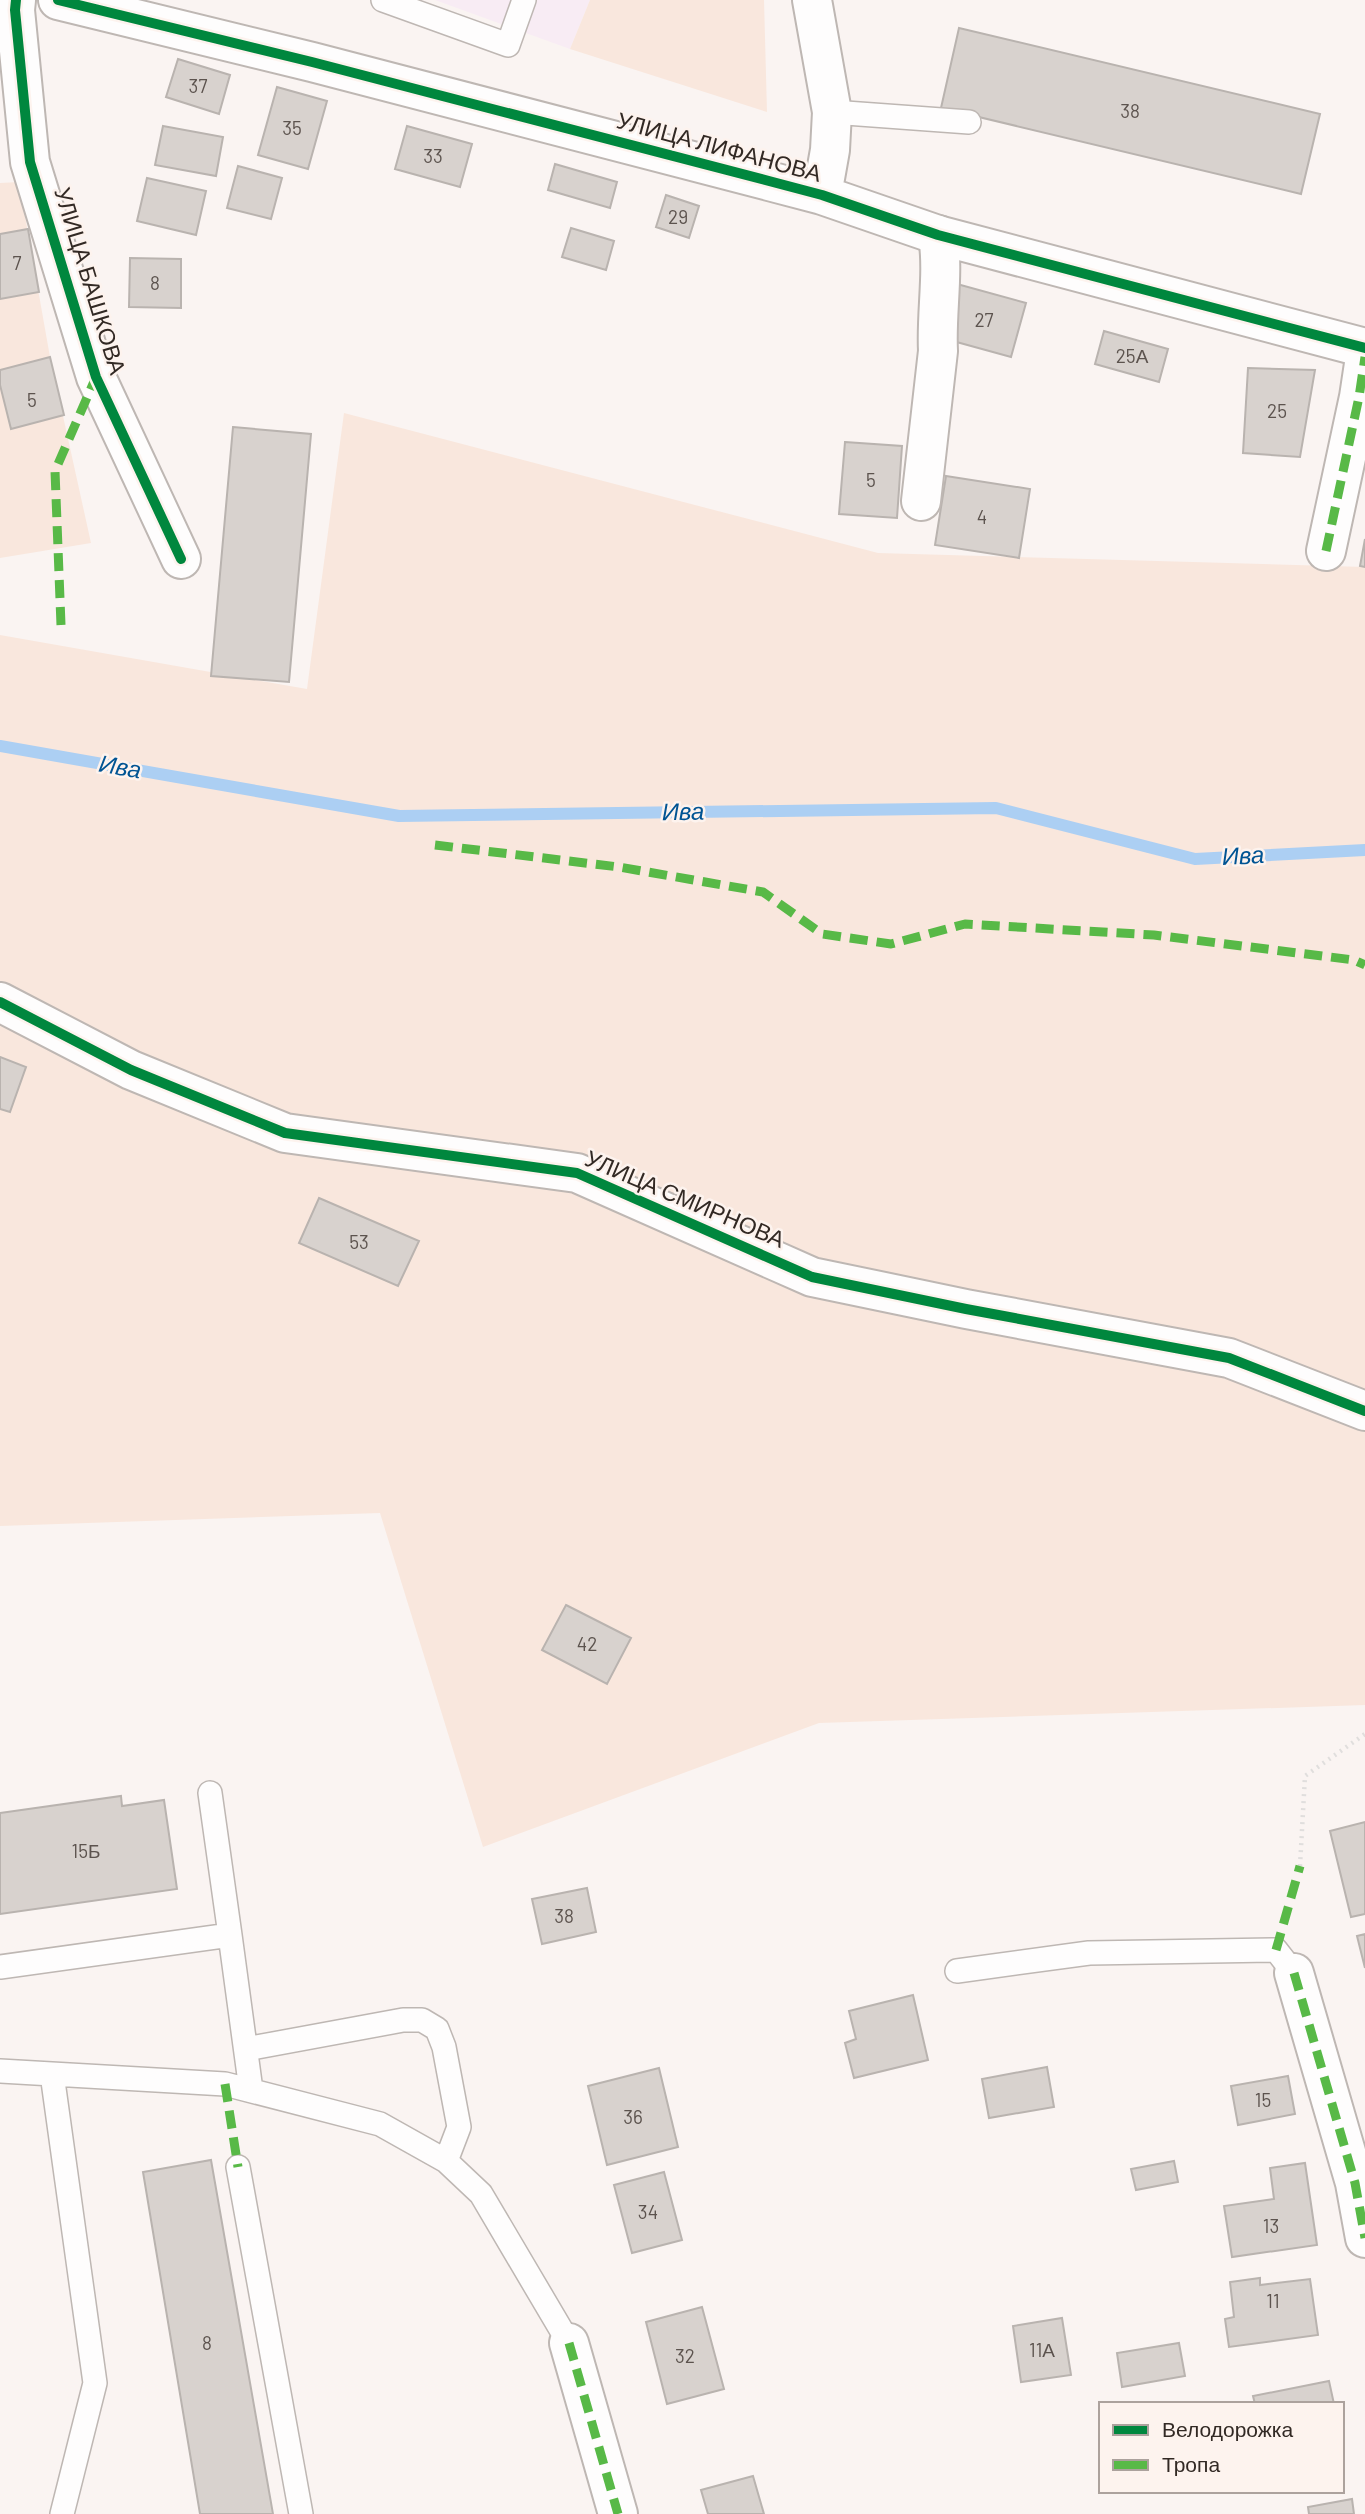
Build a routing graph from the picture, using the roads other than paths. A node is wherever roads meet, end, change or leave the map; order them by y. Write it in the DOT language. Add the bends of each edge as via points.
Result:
graph roads {
  1 [pos="16,0"];
  2 [pos="58,0"];
  3 [pos="383,0"];
  4 [pos="524,0"];
  5 [pos="813,0"];
  6 [pos="832,112"];
  7 [pos="969,122"];
  8 [pos="822,195"];
  9 [pos="938,235"];
  10 [pos="1365,348"];
  11 [pos="1365,357"];
  12 [pos="921,501"];
  13 [pos="1325,551"];
  14 [pos="181,559"];
  15 [pos="0,1002"];
  16 [pos="1365,1411"];
  17 [pos="210,1793"];
  18 [pos="230,1935"];
  19 [pos="0,1967"];
  20 [pos="957,1971"];
  21 [pos="1294,1973"];
  22 [pos="246,2049"];
  23 [pos="0,2071"];
  24 [pos="52,2074"];
  25 [pos="251,2090"];
  26 [pos="446,2161"];
  27 [pos="238,2167"];
  28 [pos="1365,2238"];
  29 [pos="569,2343"];
  30 [pos="62,2514"];
  31 [pos="301,2514"];
  32 [pos="618,2514"];
  1 -- 14 [label="street, УЛИЦА БАШКОВА" via="30,162 96,377"];
  2 -- 8 [label="street, УЛИЦА ЛИФАНОВА"];
  3 -- 4 [label="lane" via="509,45"];
  5 -- 6 [label="street"];
  6 -- 7 [label="lane"];
  6 -- 8 [label="street"];
  8 -- 9 [label="street, УЛИЦА ЛИФАНОВА"];
  9 -- 10 [label="street, УЛИЦА ЛИФАНОВА"];
  9 -- 12 [label="street" via="942,262 938,351"];
  11 -- 13 [label="street"];
  15 -- 16 [label="street, УЛИЦА СМИРНОВА" via="131,1070 285,1133 577,1172 812,1277 1229,1358"];
  17 -- 18 [label="lane"];
  18 -- 19 [label="lane"];
  18 -- 22 [label="lane"];
  20 -- 21 [label="lane" via="1088,1952 1276,1950"];
  21 -- 28 [label="street" via="1355,2183"];
  22 -- 25 [label="lane"];
  22 -- 26 [label="lane" via="422,2020 437,2029 444,2047 460,2127"];
  23 -- 24 [label="lane"];
  24 -- 25 [label="lane" via="225,2084"];
  24 -- 30 [label="lane" via="95,2383"];
  25 -- 26 [label="lane" via="380,2124"];
  26 -- 29 [label="lane" via="481,2194"];
  27 -- 31 [label="lane"];
  29 -- 32 [label="street"];
}
